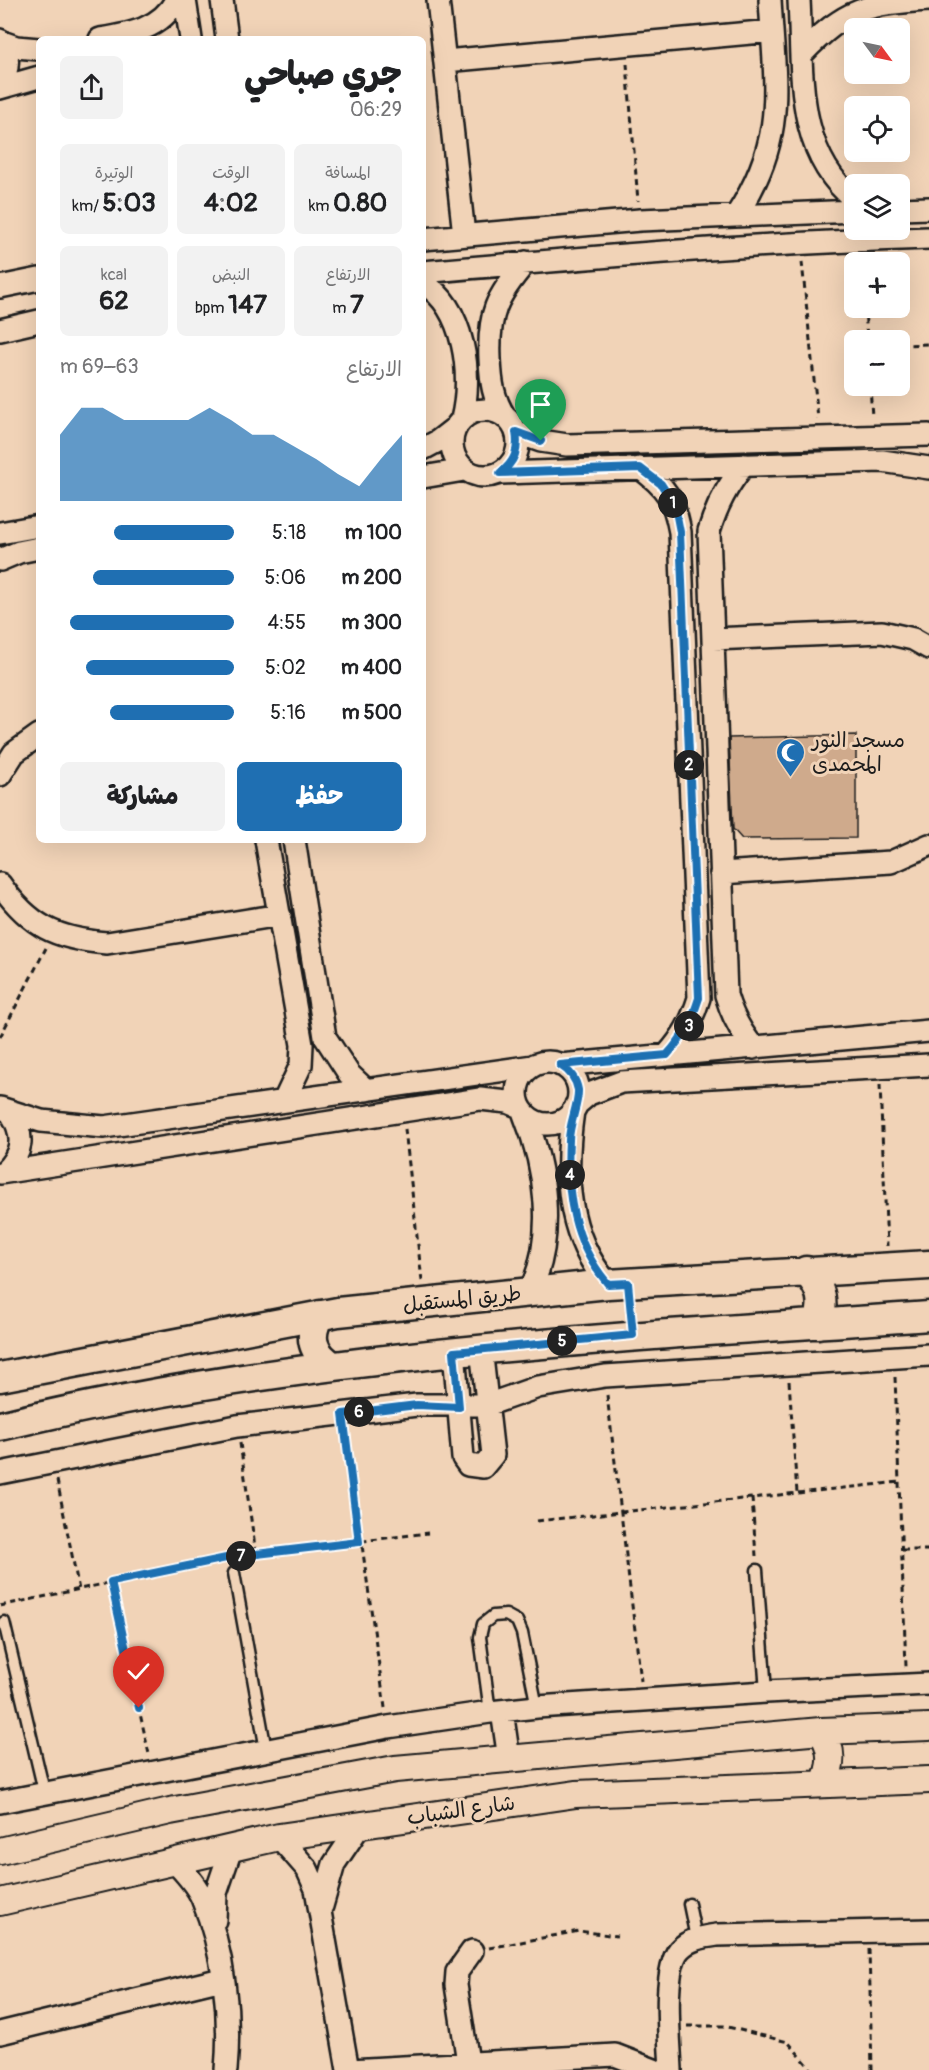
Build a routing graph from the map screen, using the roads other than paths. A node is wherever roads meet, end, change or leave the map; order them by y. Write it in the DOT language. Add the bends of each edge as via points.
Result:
graph roads {
  1 [pos="176,0"];
  2 [pos="186,0"];
  3 [pos="222,0"];
  4 [pos="438,0"];
  5 [pos="770,0"];
  6 [pos="799,0"];
  7 [pos="929,0"];
  8 [pos="772,31"];
  9 [pos="117,36"];
  10 [pos="191,36"];
  11 [pos="227,36"];
  12 [pos="1,41"];
  13 [pos="36,49"];
  14 [pos="802,54"];
  15 [pos="445,62"];
  16 [pos="36,78"];
  17 [pos="0,86"];
  18 [pos="844,188"];
  19 [pos="929,208"];
  20 [pos="910,209"];
  21 [pos="844,211"];
  22 [pos="736,216"];
  23 [pos="606,223"];
  24 [pos="464,235"];
  25 [pos="426,238"];
  26 [pos="929,238"];
  27 [pos="608,255"];
  28 [pos="526,262"];
  29 [pos="426,272"];
  30 [pos="36,280"];
  31 [pos="426,286"];
  32 [pos="0,287"];
  33 [pos="36,322"];
  34 [pos="0,330"];
  35 [pos="459,423"];
  36 [pos="511,424"];
  37 [pos="929,435"];
  38 [pos="426,447"];
  39 [pos="744,465"];
  40 [pos="640,468"];
  41 [pos="929,468"];
  42 [pos="464,470"];
  43 [pos="500,473"];
  44 [pos="426,476"];
  45 [pos="36,527"];
  46 [pos="0,533"];
  47 [pos="36,549"];
  48 [pos="0,560"];
  49 [pos="713,639"];
  50 [pos="929,648"];
  51 [pos="716,736"];
  52 [pos="36,737"];
  53 [pos="688,738"];
  54 [pos="0,775"];
  55 [pos="268,843"];
  56 [pos="294,843"];
  57 [pos="929,845"];
  58 [pos="721,873"];
  59 [pos="0,884"];
  60 [pos="280,915"];
  61 [pos="929,1031"];
  62 [pos="754,1048"];
  63 [pos="667,1055"];
  64 [pos="560,1065"];
  65 [pos="929,1065"];
  66 [pos="533,1066"];
  67 [pos="366,1090"];
  68 [pos="284,1101"];
  69 [pos="574,1108"];
  70 [pos="5,1110"];
  71 [pos="522,1111"];
  72 [pos="2,1173"];
  73 [pos="929,1265"];
  74 [pos="806,1271"];
  75 [pos="608,1284"];
  76 [pos="530,1291"];
  77 [pos="320,1315"];
  78 [pos="929,1316"];
  79 [pos="818,1324"];
  80 [pos="468,1350"];
  81 [pos="929,1355"];
  82 [pos="333,1366"];
  83 [pos="0,1377"];
  84 [pos="487,1405"];
  85 [pos="459,1407"];
  86 [pos="0,1426"];
  87 [pos="0,1473"];
  88 [pos="757,1570"];
  89 [pos="234,1573"];
  90 [pos="4,1622"];
  91 [pos="929,1684"];
  92 [pos="766,1692"];
  93 [pos="537,1707"];
  94 [pos="496,1712"];
  95 [pos="929,1727"];
  96 [pos="821,1731"];
  97 [pos="266,1750"];
  98 [pos="509,1759"];
  99 [pos="929,1780"];
  100 [pos="823,1784"];
  101 [pos="44,1791"];
  102 [pos="0,1802"];
  103 [pos="361,1824"];
  104 [pos="279,1837"];
  105 [pos="231,1849"];
  106 [pos="0,1851"];
  107 [pos="175,1862"];
  108 [pos="5,1893"];
  109 [pos="689,1904"];
  110 [pos="321,1910"];
  111 [pos="929,1930"];
  112 [pos="696,1938"];
  113 [pos="215,1939"];
  114 [pos="472,1950"];
  115 [pos="222,1979"];
  116 [pos="0,2033"];
  117 [pos="468,2062"];
  118 [pos="516,2065"];
  119 [pos="226,2070"];
  120 [pos="349,2070"];
  121 [pos="654,2070"];
  122 [pos="671,2070"];
  1 -- 9 [label="street" via="153,25"];
  2 -- 10 [label="street"];
  3 -- 11 [label="street"];
  4 -- 15 [label="street"];
  5 -- 8 [label="street"];
  6 -- 14 [label="street"];
  7 -- 14 [label="street" via="881,3 851,14 824,31"];
  8 -- 15 [label="street"];
  8 -- 22 [label="street" via="776,115 771,142 755,185"];
  12 -- 13 [label="street"];
  12 -- 17 [label="street" via="8,55 8,69"];
  14 -- 18 [label="street" via="805,114 813,143 826,169"];
  15 -- 24 [label="street"];
  16 -- 17 [label="street"];
  19 -- 20 [label="street"];
  21 -- 22 [label="street"];
  22 -- 23 [label="street"];
  23 -- 24 [label="street"];
  23 -- 27 [label="street"];
  24 -- 25 [label="street"];
  26 -- 27 [label="street"];
  27 -- 28 [label="street"];
  28 -- 29 [label="street"];
  28 -- 36 [label="street" via="508,283 489,328 491,386 496,402"];
  30 -- 32 [label="street"];
  31 -- 35 [label="street" via="447,307 459,331 466,387"];
  33 -- 34 [label="street"];
  35 -- 36 [label="street" via="483,410"];
  35 -- 38 [label="street"];
  35 -- 42 [label="street" via="452,450"];
  36 -- 37 [label="street" via="541,441 567,445"];
  36 -- 43 [label="street" via="516,455"];
  39 -- 40 [label="street"];
  39 -- 41 [label="street" via="882,461"];
  39 -- 49 [label="street" via="716,507 709,531"];
  40 -- 43 [label="street"];
  40 -- 53 [label="street" via="661,484 675,506 680,532"];
  42 -- 43 [label="street" via="482,477"];
  42 -- 44 [label="street"];
  45 -- 46 [label="street"];
  47 -- 48 [label="street"];
  49 -- 50 [label="street" via="882,632 913,639"];
  49 -- 51 [label="street"];
  51 -- 53 [label="street"];
  51 -- 58 [label="street"];
  52 -- 54 [label="street" via="14,753"];
  53 -- 63 [label="street" via="699,998 687,1029"];
  55 -- 60 [label="street"];
  56 -- 67 [label="street" via="325,1037 342,1065"];
  57 -- 58 [label="street" via="891,862"];
  58 -- 62 [label="street" via="726,995 736,1023"];
  59 -- 60 [label="street" via="17,910 53,933 79,941 107,943"];
  60 -- 68 [label="street" via="302,1045 301,1065"];
  61 -- 62 [label="street"];
  62 -- 63 [label="street"];
  63 -- 64 [label="street"];
  64 -- 66 [label="street" via="546,1062"];
  64 -- 69 [label="street" via="576,1081"];
  65 -- 69 [label="street" via="621,1082 589,1094"];
  66 -- 67 [label="street"];
  66 -- 71 [label="street" via="518,1084"];
  67 -- 68 [label="street"];
  68 -- 70 [label="street" via="104,1127 52,1123"];
  69 -- 71 [label="street" via="562,1120 549,1124 536,1122"];
  69 -- 75 [label="street" via="568,1139 574,1224 594,1268"];
  70 -- 72 [label="street" via="20,1128 22,1144 16,1161"];
  71 -- 72 [label="street" via="508,1102 480,1099"];
  71 -- 76 [label="street" via="536,1142 545,1226 539,1272"];
  73 -- 74 [label="main road, طريق المستقبل"];
  74 -- 75 [label="main road, طريق المستقبل"];
  74 -- 79 [label="main road" via="822,1299"];
  75 -- 76 [label="main road, طريق المستقبل"];
  76 -- 77 [label="main road, طريق المستقبل"];
  77 -- 82 [label="main road" via="311,1337 314,1349"];
  77 -- 83 [label="main road, طريق المستقبل"];
  78 -- 79 [label="main road"];
  79 -- 80 [label="main road"];
  80 -- 82 [label="main road"];
  80 -- 84 [label="street"];
  80 -- 85 [label="street"];
  81 -- 84 [label="street" via="604,1376 538,1387"];
  82 -- 86 [label="main road" via="229,1380"];
  84 -- 85 [label="street"];
  84 -- 85 [label="street" via="493,1455 483,1467 475,1468 463,1458"];
  85 -- 87 [label="street" via="417,1405 237,1426"];
  88 -- 92 [label="lane"];
  89 -- 97 [label="lane"];
  90 -- 101 [label="lane"];
  91 -- 92 [label="street"];
  92 -- 93 [label="street"];
  93 -- 94 [label="street"];
  93 -- 94 [label="lane" via="522,1633 517,1621 506,1614 493,1616 483,1624 480,1637"];
  94 -- 97 [label="street"];
  94 -- 98 [label="street"];
  95 -- 96 [label="street, شارع الشباب"];
  96 -- 98 [label="street, شارع الشباب"];
  96 -- 100 [label="street" via="831,1757"];
  97 -- 101 [label="street"];
  98 -- 106 [label="street, شارع الشباب" via="394,1769 282,1789"];
  99 -- 100 [label="street, شارع الشباب"];
  100 -- 103 [label="street, شارع الشباب" via="576,1794"];
  101 -- 102 [label="street"];
  103 -- 104 [label="street, شارع الشباب"];
  103 -- 110 [label="street" via="334,1864"];
  104 -- 105 [label="street, شارع الشباب"];
  104 -- 110 [label="street" via="307,1869"];
  105 -- 107 [label="street, شارع الشباب"];
  105 -- 113 [label="street" via="216,1893"];
  107 -- 108 [label="street, شارع الشباب"];
  107 -- 113 [label="street" via="202,1897"];
  109 -- 112 [label="lane"];
  110 -- 120 [label="street"];
  111 -- 112 [label="street"];
  112 -- 122 [label="street" via="679,1950 670,1969"];
  113 -- 115 [label="street"];
  114 -- 117 [label="street" via="457,1972 456,1984"];
  115 -- 116 [label="street"];
  115 -- 119 [label="street" via="229,2033"];
  117 -- 118 [label="street"];
  117 -- 120 [label="street"];
  118 -- 121 [label="street" via="615,2055"];
}
